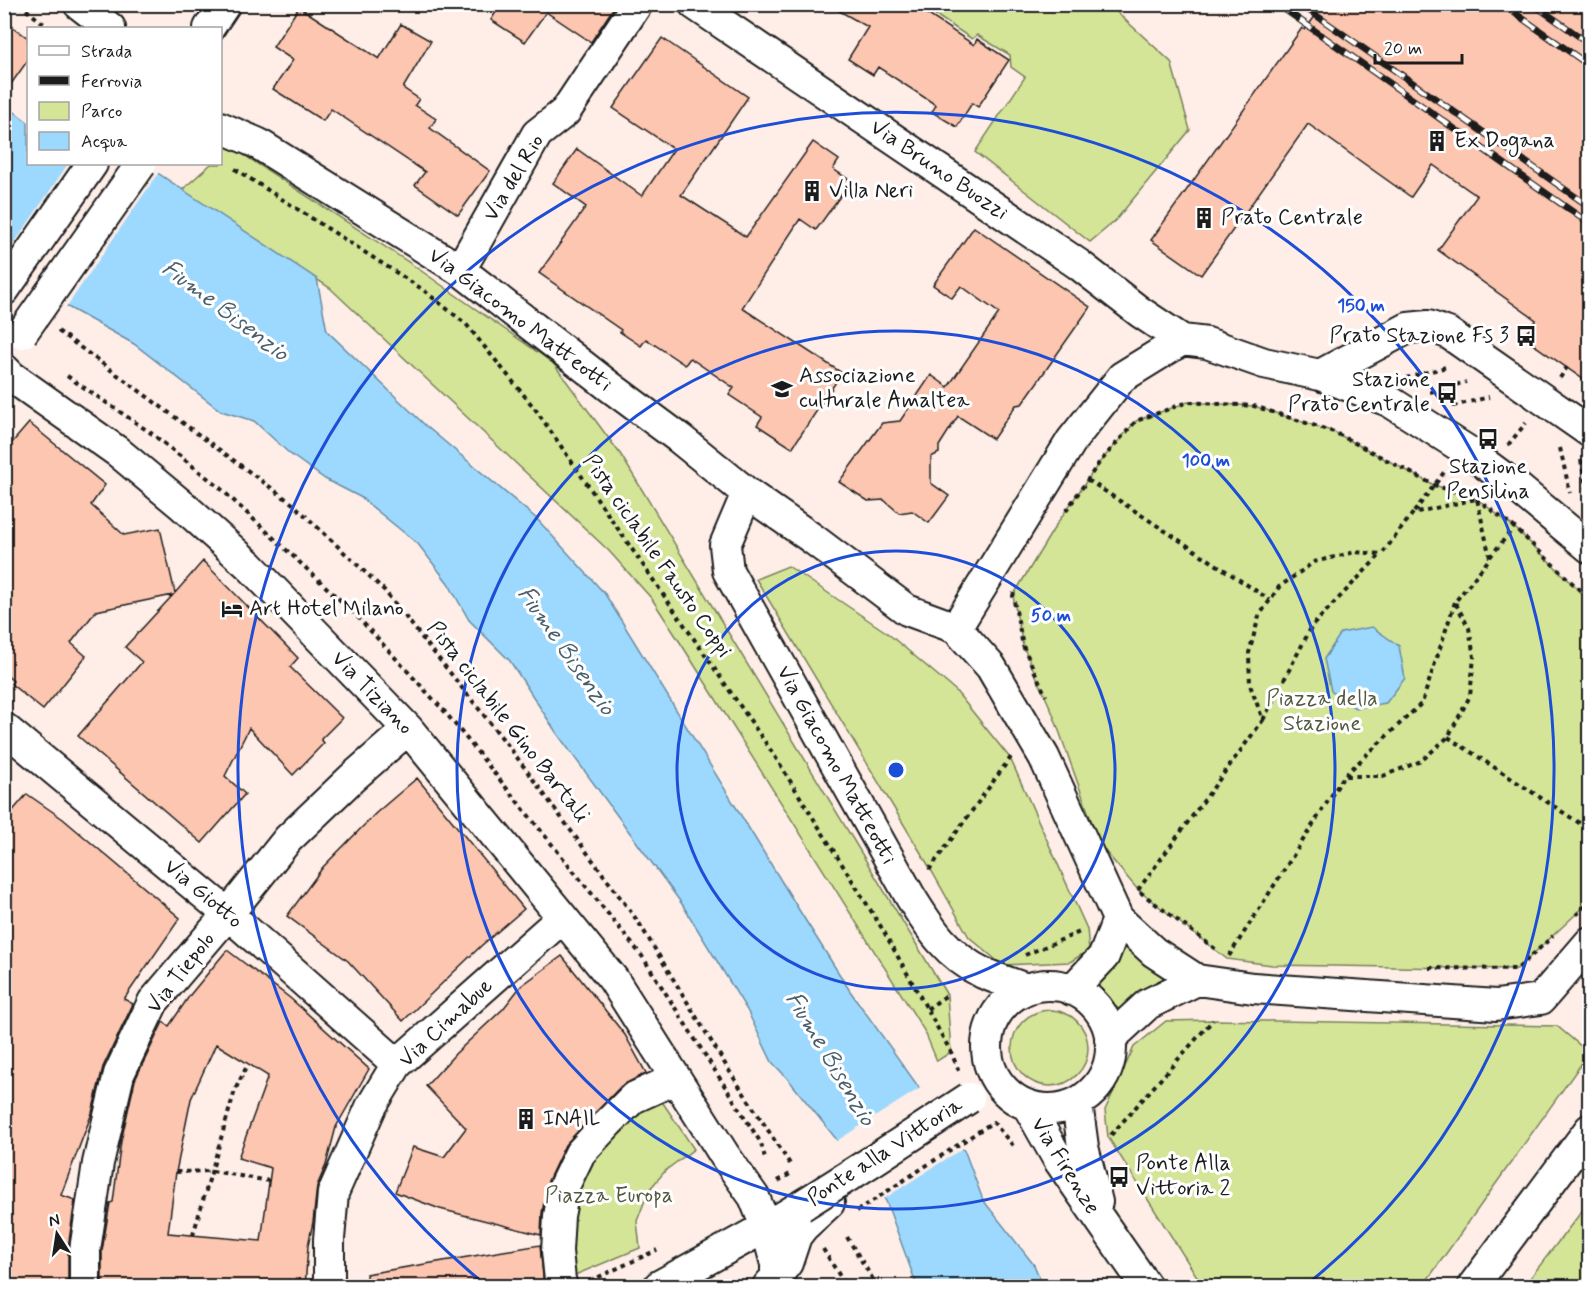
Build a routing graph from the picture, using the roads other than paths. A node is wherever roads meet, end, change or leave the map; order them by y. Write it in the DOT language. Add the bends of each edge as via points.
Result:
graph roads {
  1 [pos="79,4"];
  2 [pos="225,4"];
  3 [pos="637,4"];
  4 [pos="694,4"];
  5 [pos="109,27"];
  6 [pos="210,27"];
  7 [pos="222,128"];
  8 [pos="91,165"];
  9 [pos="140,165"];
  10 [pos="460,270"];
  11 [pos="4,290"];
  12 [pos="1182,340"];
  13 [pos="13,345"];
  14 [pos="4,369"];
  15 [pos="1320,375"];
  16 [pos="1585,445"];
  17 [pos="747,493"];
  18 [pos="1590,548"];
  19 [pos="956,628"];
  20 [pos="4,728"];
  21 [pos="408,729"];
  22 [pos="228,914"];
  23 [pos="562,918"];
  24 [pos="1118,918"];
  25 [pos="1590,942"];
  26 [pos="1197,981"];
  27 [pos="1028,989"];
  28 [pos="1072,990"];
  29 [pos="1110,1039"];
  30 [pos="397,1064"];
  31 [pos="989,1064"];
  32 [pos="675,1079"];
  33 [pos="969,1098"];
  34 [pos="1016,1098"];
  35 [pos="1077,1103"];
  36 [pos="1590,1129"];
  37 [pos="874,1160"];
  38 [pos="1103,1226"];
  39 [pos="766,1227"];
  40 [pos="772,1282"];
  41 [pos="575,1284"];
  42 [pos="85,1287"];
  43 [pos="329,1287"];
  44 [pos="659,1287"];
  45 [pos="1146,1287"];
  46 [pos="1473,1287"];
  1 -- 5 [label="street"];
  2 -- 6 [label="street"];
  3 -- 10 [label="street, Via del Rio" via="565,112 537,134"];
  4 -- 12 [label="street, Via Bruno Buozzi" via="1078,264"];
  7 -- 10 [label="street, Via Giacomo Matteotti" via="257,143"];
  8 -- 11 [label="street"];
  9 -- 13 [label="street, bridge"];
  10 -- 17 [label="street, Via Giacomo Matteotti"];
  12 -- 15 [label="street" via="1208,343 1264,363"];
  12 -- 19 [label="street" via="1122,377 1079,430"];
  14 -- 21 [label="street, Via Tiziano" via="118,452 250,566"];
  15 -- 16 [label="street" via="1408,328 1428,326 1456,338"];
  15 -- 18 [label="street" via="1389,401 1463,448 1520,489"];
  17 -- 19 [label="street, Via Giacomo Matteotti" via="907,610"];
  17 -- 27 [label="street, Via Giacomo Matteotti" via="726,545 728,571 910,896 950,951 983,972"];
  19 -- 24 [label="street" via="991,667 1044,757"];
  20 -- 22 [label="street, Via Giotto"];
  21 -- 22 [label="street, Via Tiepolo" via="288,839"];
  21 -- 23 [label="street, Via Tiziano"];
  22 -- 30 [label="street, Via Giotto"];
  22 -- 42 [label="street, Via Tiepolo" via="153,1002 119,1074 98,1163 85,1250"];
  23 -- 30 [label="street, Via Cimabue"];
  23 -- 32 [label="street, Via Tiziano" via="613,979"];
  24 -- 26 [label="street" via="1154,952"];
  24 -- 28 [label="street" via="1104,956"];
  25 -- 26 [label="street" via="1541,999 1496,1005"];
  26 -- 29 [label="street" via="1148,1004"];
  27 -- 28 [label="street" via="1057,986"];
  27 -- 31 [label="street" via="999,1010 990,1025"];
  28 -- 29 [label="street" via="1098,1009"];
  29 -- 35 [label="street" via="1110,1058 1104,1076"];
  30 -- 43 [label="street, Via Cimabue" via="371,1107 333,1192"];
  31 -- 33 [label="street, Ponte alla Vittoria"];
  31 -- 34 [label="street" via="994,1078"];
  32 -- 39 [label="street" via="754,1197"];
  32 -- 41 [label="street" via="633,1098 580,1153 565,1184 557,1251 560,1280"];
  33 -- 34 [label="street, Ponte alla Vittoria"];
  33 -- 37 [label="street, Ponte alla Vittoria, bridge"];
  34 -- 35 [label="street" via="1044,1110"];
  34 -- 38 [label="street, Via Firenze"];
  35 -- 38 [label="street, Via Firenze" via="1083,1147"];
  36 -- 46 [label="street"];
  37 -- 39 [label="street, Ponte alla Vittoria, bridge"];
  37 -- 40 [label="street" via="803,1227 787,1263"];
  38 -- 45 [label="street, Via Firenze"];
  39 -- 40 [label="street" via="776,1264"];
  39 -- 44 [label="street"];
}
